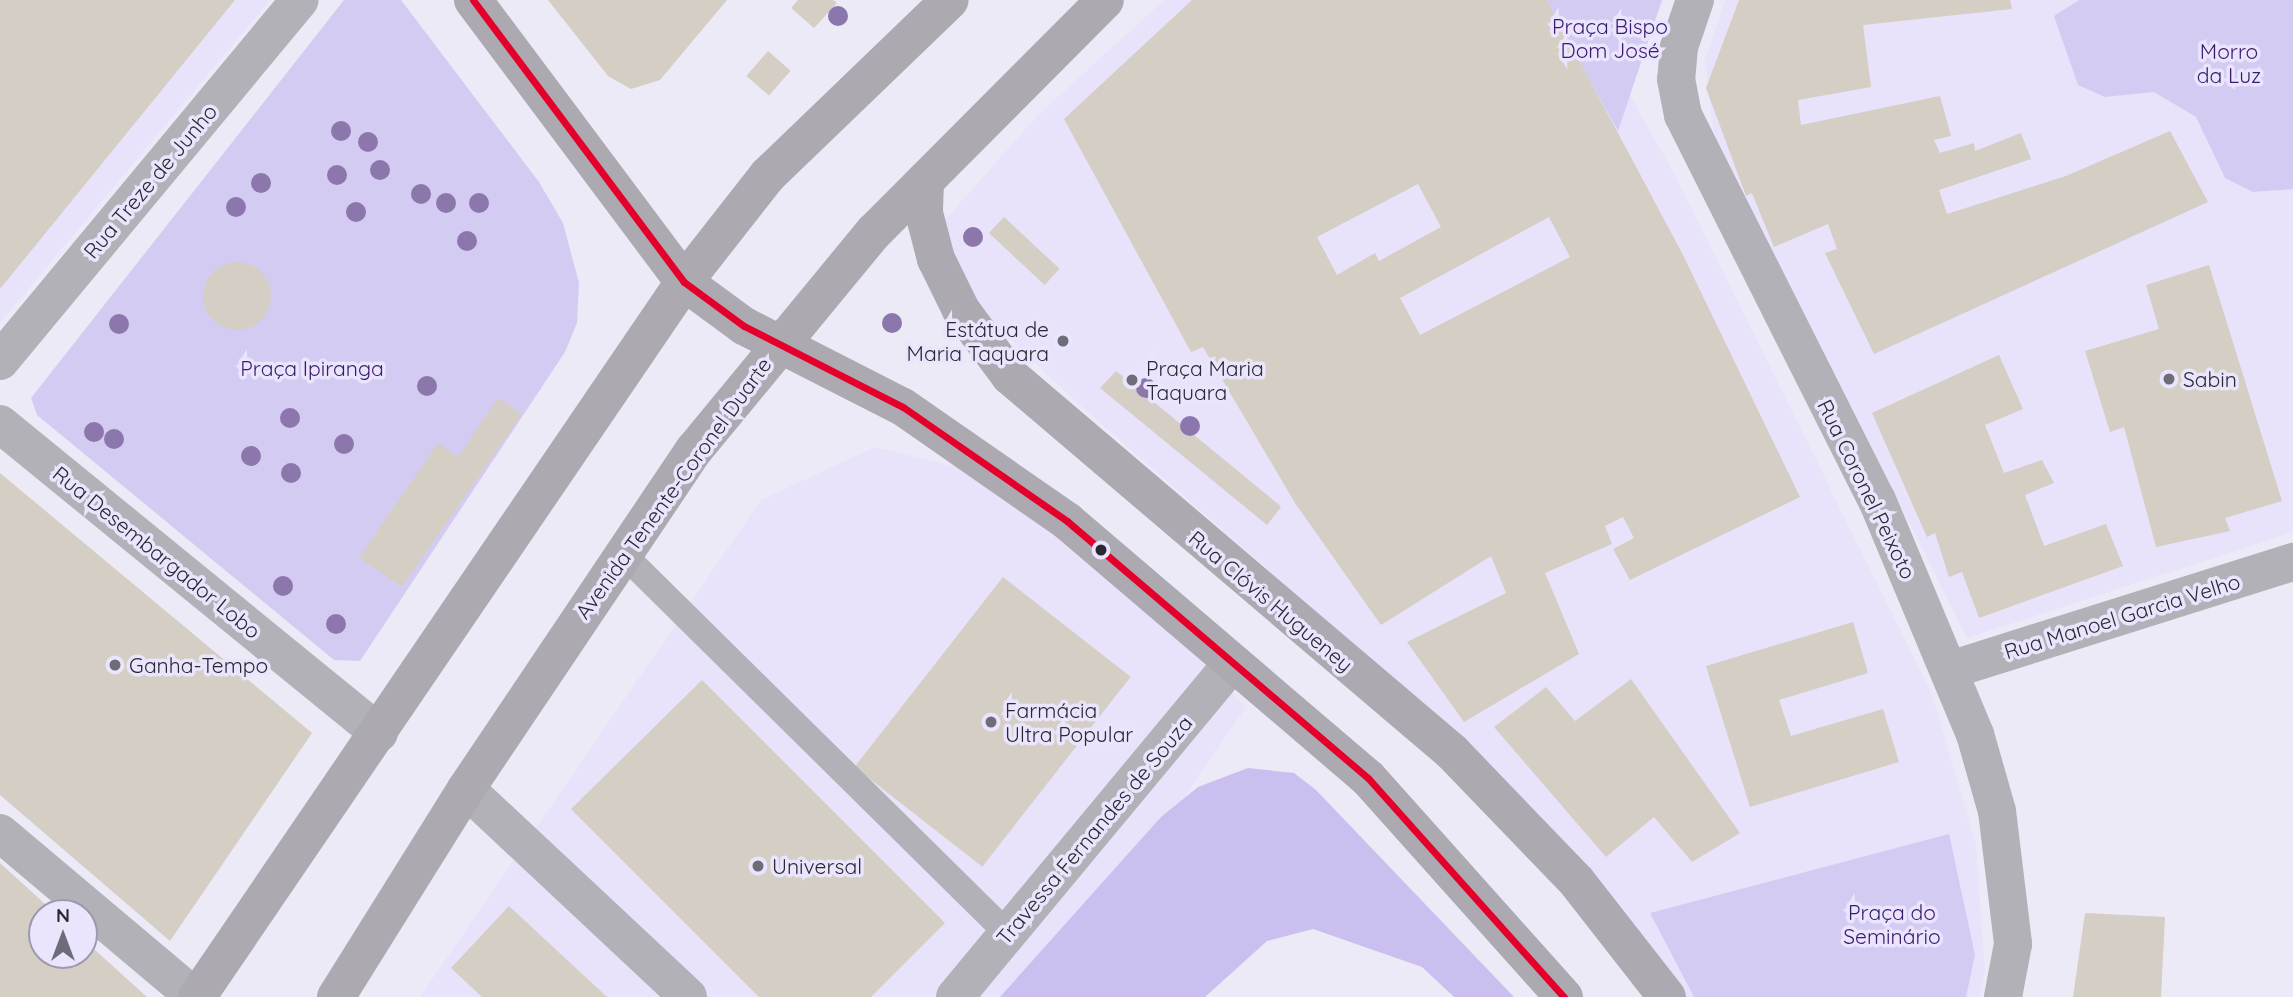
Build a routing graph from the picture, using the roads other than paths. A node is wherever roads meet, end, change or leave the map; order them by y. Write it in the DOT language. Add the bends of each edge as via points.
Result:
graph roads {
  1 [pos="300,0"];
  2 [pos="474,0"];
  3 [pos="950,0"];
  4 [pos="1105,0"];
  5 [pos="1695,0"];
  6 [pos="925,181"];
  7 [pos="684,282"];
  8 [pos="777,343"];
  9 [pos="0,361"];
  10 [pos="0,424"];
  11 [pos="622,553"];
  12 [pos="2293,562"];
  13 [pos="1232,663"];
  14 [pos="1950,670"];
  15 [pos="379,733"];
  16 [pos="466,789"];
  17 [pos="0,832"];
  18 [pos="1008,934"];
  19 [pos="196,997"];
  20 [pos="336,997"];
  21 [pos="688,997"];
  22 [pos="955,997"];
  23 [pos="1564,997"];
  24 [pos="1667,997"];
  25 [pos="2003,997"];
  1 -- 9 [label="street, Rua Treze de Junho"];
  2 -- 7 [label="main road"];
  3 -- 7 [label="main road" via="768,176"];
  4 -- 6 [label="main road, Avenida Tenente-Coronel Duarte"];
  5 -- 14 [label="street, Rua Coronel Peixoto" via="1677,68 1683,115 1877,500"];
  6 -- 8 [label="main road, Avenida Tenente-Coronel Duarte"];
  6 -- 24 [label="main road, Rua Clóvis Hugueney" via="925,213 936,258 961,310 1010,376 1452,752 1577,882"];
  7 -- 8 [label="main road"];
  7 -- 15 [label="main road"];
  8 -- 11 [label="main road, Avenida Tenente-Coronel Duarte"];
  8 -- 13 [label="main road" via="859,383 953,438 1067,521"];
  10 -- 15 [label="street, Rua Desembargador Lobo"];
  11 -- 16 [label="main road, Avenida Tenente-Coronel Duarte"];
  11 -- 18 [label="lane"];
  12 -- 14 [label="street, Rua Manoel Garcia Velho"];
  13 -- 18 [label="street, Travessa Fernandes de Souza"];
  13 -- 23 [label="main road" via="1368,778"];
  14 -- 25 [label="street, Rua Coronel Peixoto" via="1997,811 2013,944"];
  15 -- 19 [label="main road"];
  16 -- 20 [label="main road, Avenida Tenente-Coronel Duarte"];
  16 -- 21 [label="street"];
  17 -- 19 [label="street"];
  18 -- 22 [label="street, Travessa Fernandes de Souza"];
}
